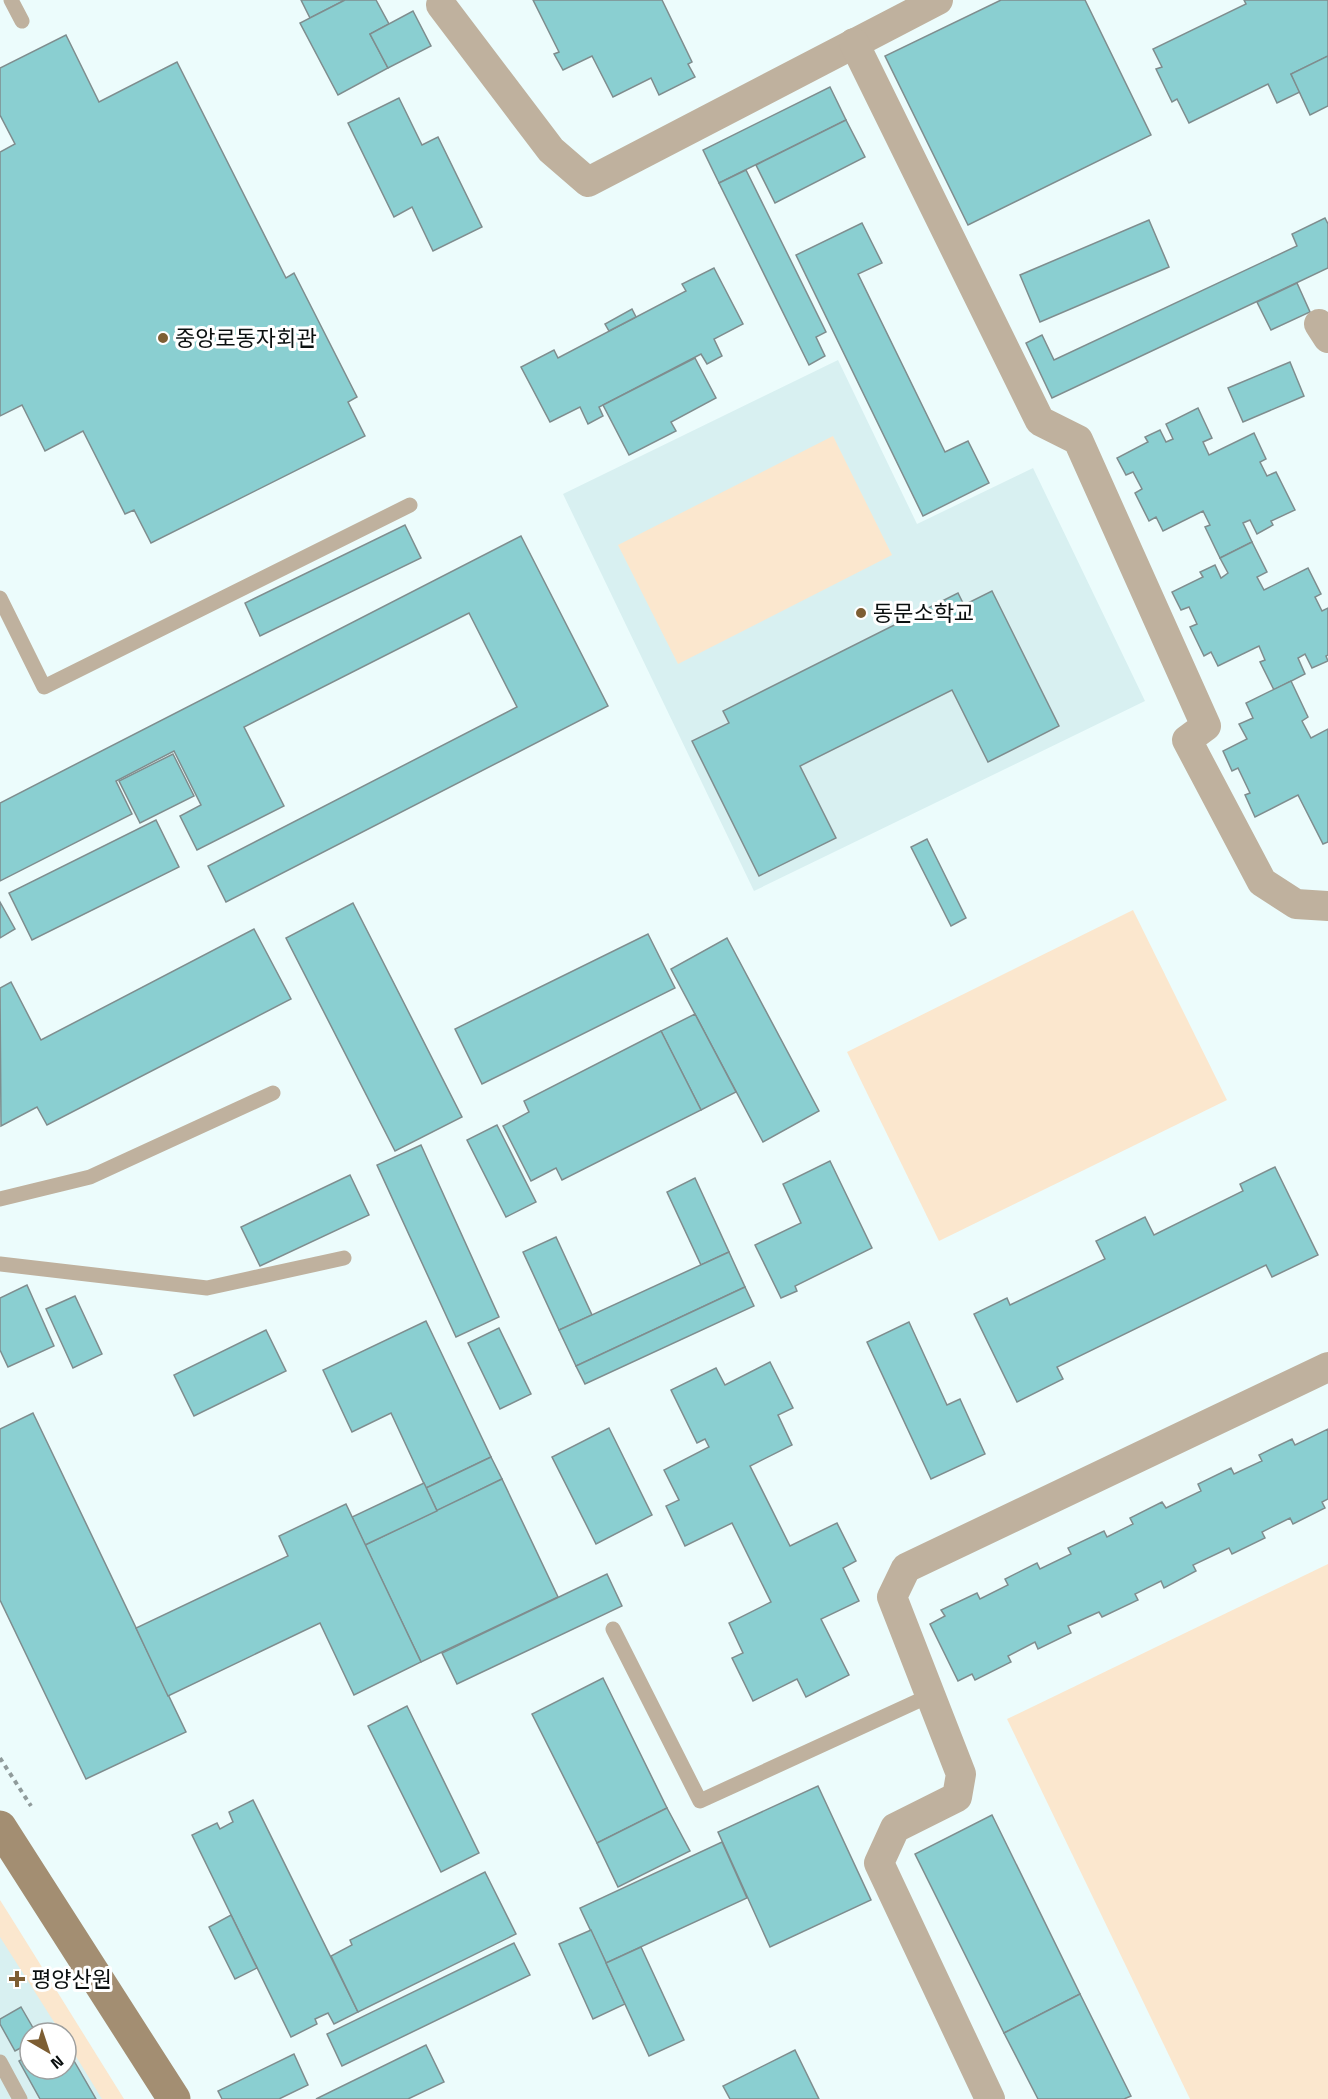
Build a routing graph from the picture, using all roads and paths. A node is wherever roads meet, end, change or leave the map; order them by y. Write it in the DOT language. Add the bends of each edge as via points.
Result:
graph roads {
  1 [pos="11,0"];
  2 [pos="938,0"];
  3 [pos="441,5"];
  4 [pos="22,21"];
  5 [pos="854,43"];
  6 [pos="410,505"];
  7 [pos="0,598"];
  8 [pos="1328,906"];
  9 [pos="273,1093"];
  10 [pos="0,1199"];
  11 [pos="344,1258"];
  12 [pos="0,1264"];
  13 [pos="1328,1367"];
  14 [pos="613,1629"];
  15 [pos="930,1695"];
  16 [pos="0,1827"];
  17 [pos="0,2062"];
  18 [pos="20,2099"];
  19 [pos="174,2099"];
  20 [pos="990,2099"];
  1 -- 4 [label="lane"];
  2 -- 5 [label="street"];
  3 -- 5 [label="street" via="551,150 588,182"];
  5 -- 8 [label="street" via="1040,422 1078,440 1206,726 1187,740 1262,882 1296,904"];
  6 -- 7 [label="lane" via="44,687"];
  9 -- 10 [label="lane" via="90,1177"];
  11 -- 12 [label="lane" via="207,1288"];
  13 -- 15 [label="street" via="906,1569 892,1597"];
  14 -- 15 [label="lane" via="700,1801"];
  15 -- 20 [label="street" via="961,1774 957,1797 895,1828 879,1863"];
  16 -- 19 [label="street"];
  17 -- 18 [label="lane"];
}
